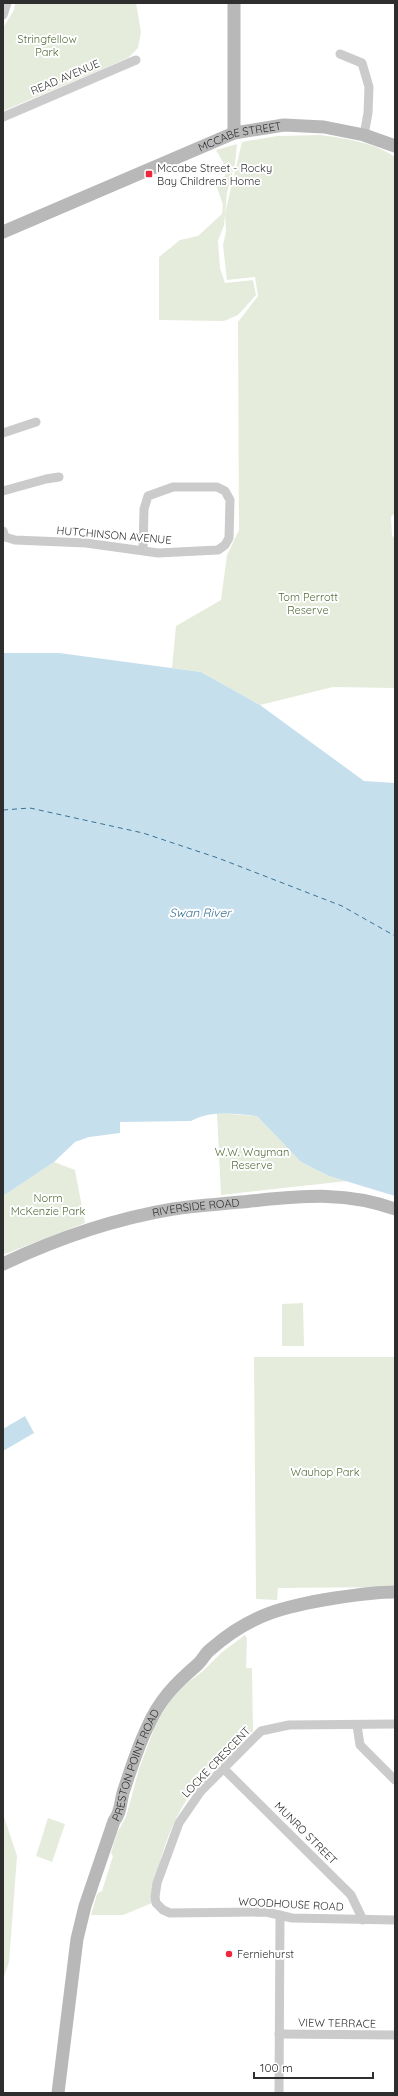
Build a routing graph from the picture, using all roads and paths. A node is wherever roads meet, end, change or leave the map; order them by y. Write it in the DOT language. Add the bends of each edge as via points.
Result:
graph roads {
  1 [pos="7,3"];
  2 [pos="234,3"];
  3 [pos="3,15"];
  4 [pos="340,54"];
  5 [pos="136,60"];
  6 [pos="3,117"];
  7 [pos="234,133"];
  8 [pos="364,135"];
  9 [pos="395,146"];
  10 [pos="3,232"];
  11 [pos="36,422"];
  12 [pos="3,432"];
  13 [pos="59,478"];
  14 [pos="3,491"];
  15 [pos="3,531"];
  16 [pos="143,552"];
  17 [pos="395,1209"];
  18 [pos="3,1264"];
  19 [pos="395,1592"];
  20 [pos="395,1598"];
  21 [pos="395,1724"];
  22 [pos="357,1725"];
  23 [pos="224,1769"];
  24 [pos="395,1780"];
  25 [pos="162,1910"];
  26 [pos="280,1915"];
  27 [pos="363,1920"];
  28 [pos="395,1920"];
  29 [pos="279,2034"];
  30 [pos="395,2035"];
  31 [pos="58,2093"];
  32 [pos="63,2093"];
  33 [pos="279,2093"];
  1 -- 3 [label="street"];
  2 -- 7 [label="main road"];
  4 -- 8 [label="street" via="362,63 369,87"];
  5 -- 6 [label="street, READ AVENUE"];
  7 -- 8 [label="main road, MCCABE STREET" via="303,125"];
  7 -- 10 [label="main road, MCCABE STREET"];
  8 -- 9 [label="main road, MCCABE STREET"];
  11 -- 12 [label="street"];
  13 -- 14 [label="street"];
  15 -- 16 [label="street, HUTCHINSON AVENUE" via="5,537 15,540 86,543"];
  16 -- 16 [label="street, HUTCHINSON AVENUE" via="218,550 225,545 229,538 230,500 225,492 217,487 173,487 148,496 144,509"];
  17 -- 18 [label="main road, RIVERSIDE ROAD" via="374,1201 345,1196 308,1196 174,1209 122,1219 74,1233"];
  19 -- 31 [label="main road, PRESTON POINT ROAD" via="296,1604 257,1618 212,1648 199,1664 178,1680 161,1702 147,1726 138,1749 121,1808 114,1821 82,1914"];
  20 -- 32 [label="main road, PRESTON POINT ROAD" via="353,1601 299,1610 267,1620 234,1639 217,1653 166,1706 148,1742 127,1809 116,1831 91,1905 70,2025"];
  21 -- 22 [label="street, LOCKE CRESCENT"];
  22 -- 23 [label="street, LOCKE CRESCENT" via="289,1725 261,1731"];
  22 -- 24 [label="street" via="360,1745"];
  23 -- 25 [label="street, LOCKE CRESCENT" via="190,1805 173,1837 157,1883 156,1903"];
  23 -- 27 [label="street, MUNRO STREET" via="351,1895"];
  25 -- 26 [label="street, WOODHOUSE ROAD" via="170,1913 266,1912"];
  26 -- 27 [label="street, WOODHOUSE ROAD" via="292,1918"];
  26 -- 29 [label="street"];
  27 -- 28 [label="street, WOODHOUSE ROAD"];
  29 -- 30 [label="street, VIEW TERRACE"];
  29 -- 33 [label="street"];
}
